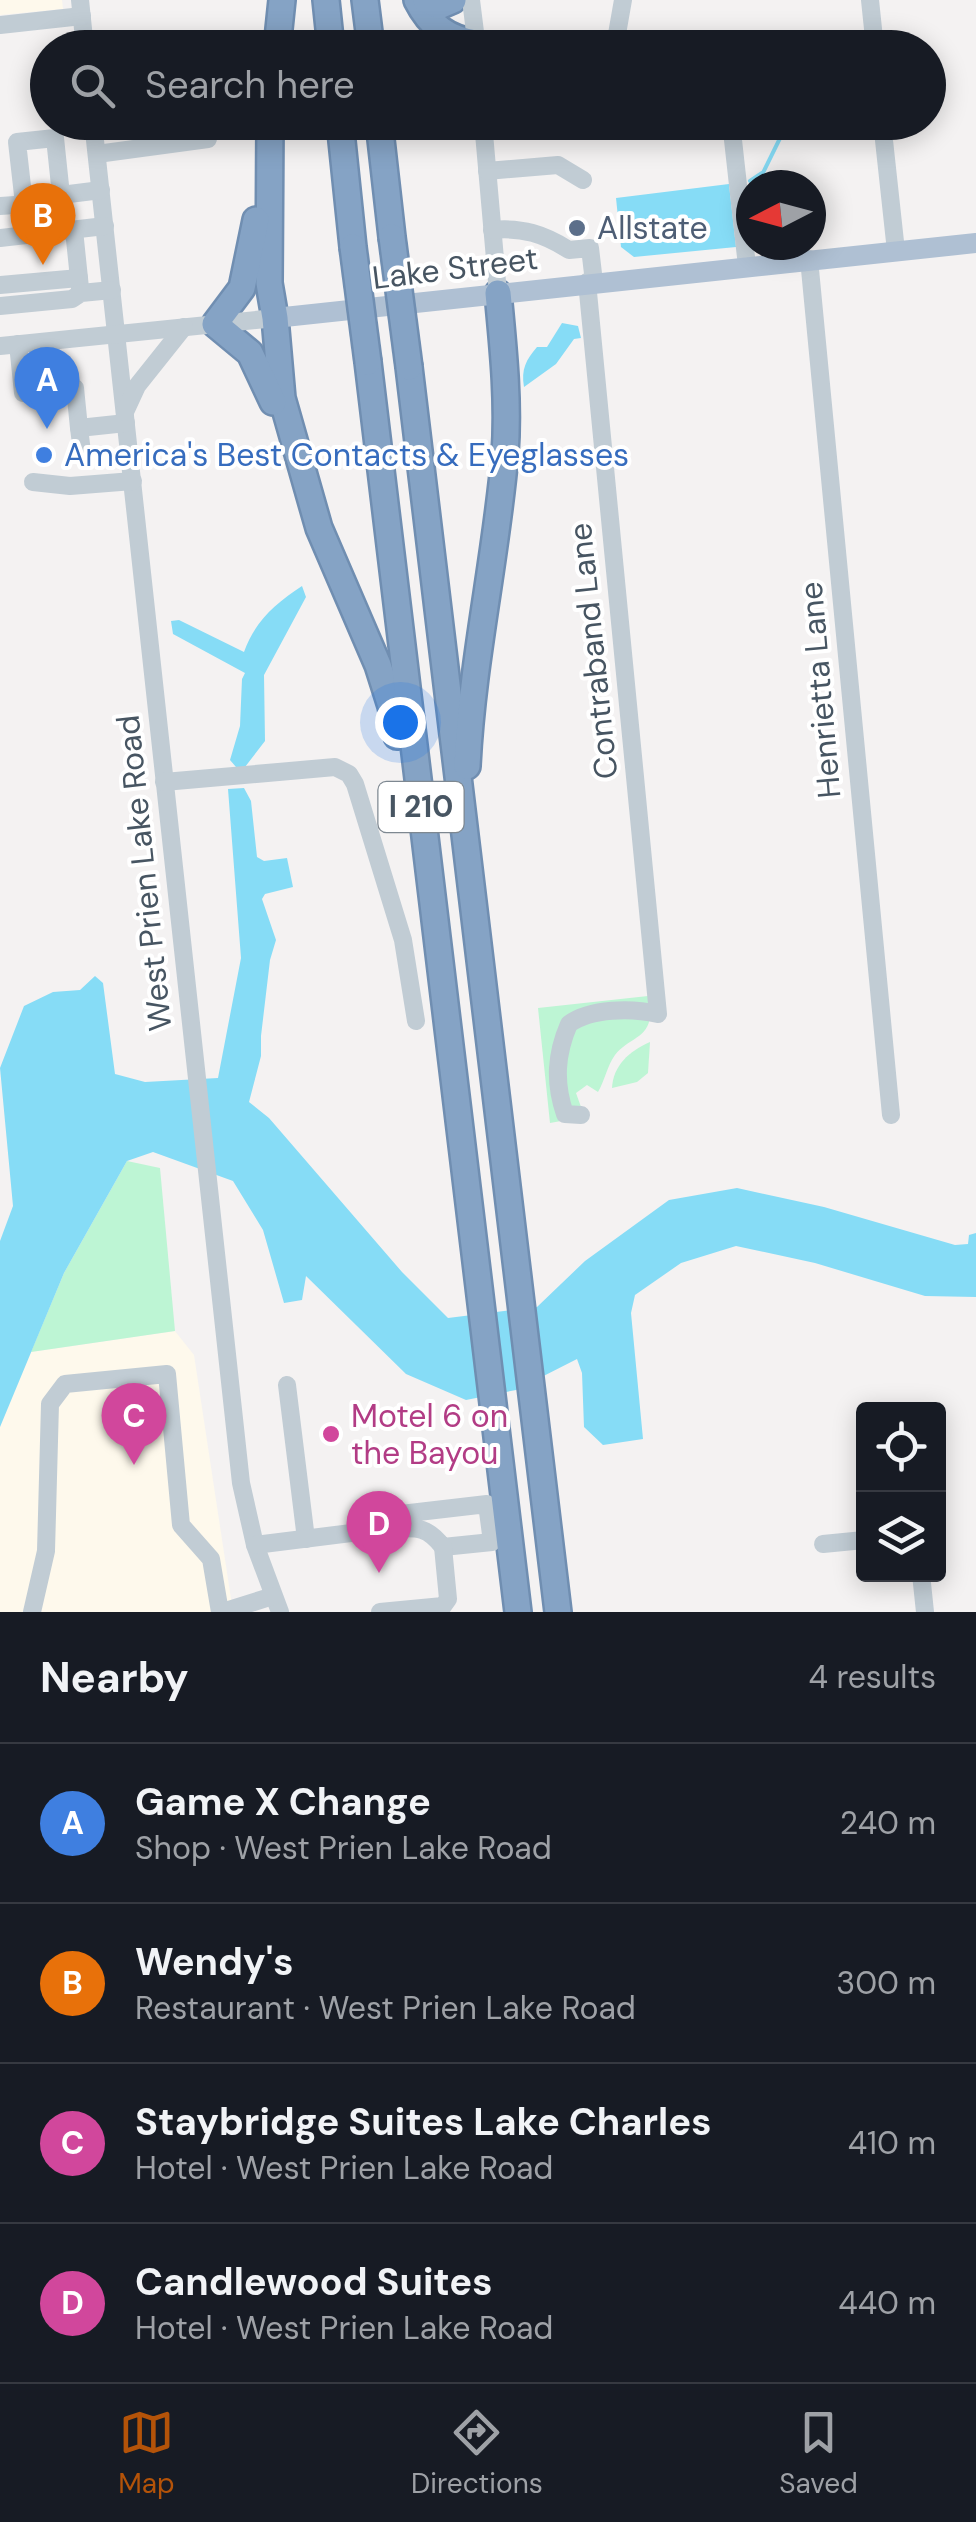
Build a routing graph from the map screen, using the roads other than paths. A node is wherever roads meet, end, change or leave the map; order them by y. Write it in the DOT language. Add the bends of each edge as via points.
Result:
graph roads {
  1 [pos="282,0"];
  2 [pos="326,0"];
  3 [pos="365,0"];
  4 [pos="417,0"];
  5 [pos="426,0"];
  6 [pos="452,0"];
  7 [pos="471,0"];
  8 [pos="623,0"];
  9 [pos="870,0"];
  10 [pos="81,8"];
  11 [pos="0,25"];
  12 [pos="279,30"];
  13 [pos="329,30"];
  14 [pos="368,30"];
  15 [pos="441,30"];
  16 [pos="474,30"];
  17 [pos="618,30"];
  18 [pos="872,30"];
  19 [pos="36,140"];
  20 [pos="55,140"];
  21 [pos="96,140"];
  22 [pos="201,140"];
  23 [pos="269,140"];
  24 [pos="342,140"];
  25 [pos="381,140"];
  26 [pos="485,140"];
  27 [pos="732,140"];
  28 [pos="884,140"];
  29 [pos="268,151"];
  30 [pos="97,154"];
  31 [pos="488,172"];
  32 [pos="583,180"];
  33 [pos="101,190"];
  34 [pos="61,195"];
  35 [pos="24,204"];
  36 [pos="0,206"];
  37 [pos="105,226"];
  38 [pos="74,230"];
  39 [pos="492,230"];
  40 [pos="0,238"];
  41 [pos="976,243"];
  42 [pos="896,252"];
  43 [pos="826,258"];
  44 [pos="800,260"];
  45 [pos="809,260"];
  46 [pos="747,266"];
  47 [pos="591,282"];
  48 [pos="0,285"];
  49 [pos="80,286"];
  50 [pos="112,290"];
  51 [pos="498,293"];
  52 [pos="0,306"];
  53 [pos="275,318"];
  54 [pos="215,324"];
  55 [pos="184,327"];
  56 [pos="117,334"];
  57 [pos="9,345"];
  58 [pos="126,418"];
  59 [pos="79,428"];
  60 [pos="82,452"];
  61 [pos="299,464"];
  62 [pos="132,481"];
  63 [pos="33,482"];
  64 [pos="164,782"];
  65 [pos="466,856"];
  66 [pos="434,908"];
  67 [pos="416,1022"];
  68 [pos="580,1115"];
  69 [pos="891,1115"];
  70 [pos="287,1386"];
  71 [pos="382,1529"];
  72 [pos="306,1538"];
  73 [pos="856,1541"];
  74 [pos="823,1544"];
  75 [pos="255,1545"];
  76 [pos="443,1547"];
  77 [pos="922,1582"];
  78 [pos="557,1603"];
  79 [pos="276,1604"];
  80 [pos="518,1608"];
  81 [pos="32,1612"];
  82 [pos="221,1612"];
  83 [pos="380,1612"];
  84 [pos="925,1612"];
  1 -- 12 [label="highway"];
  2 -- 13 [label="highway"];
  3 -- 14 [label="highway"];
  4 -- 15 [label="highway"];
  5 -- 6 [label="highway" via="439,6"];
  7 -- 16 [label="street"];
  8 -- 17 [label="street"];
  9 -- 18 [label="street"];
  10 -- 11 [label="street"];
  19 -- 35 [label="street" via="17,142"];
  20 -- 34 [label="street"];
  21 -- 30 [label="street, West Prien Lake Road"];
  22 -- 30 [label="street"];
  23 -- 29 [label="highway"];
  24 -- 66 [label="highway, I 210, bridge"];
  25 -- 65 [label="highway, I 210, bridge"];
  26 -- 31 [label="street"];
  27 -- 46 [label="street"];
  28 -- 42 [label="street"];
  29 -- 53 [label="highway" via="268,283"];
  29 -- 54 [label="highway" via="248,269"];
  30 -- 33 [label="street, West Prien Lake Road"];
  31 -- 32 [label="street" via="558,165"];
  31 -- 39 [label="street"];
  33 -- 34 [label="street"];
  33 -- 37 [label="street, West Prien Lake Road"];
  34 -- 35 [label="street"];
  35 -- 36 [label="street"];
  37 -- 38 [label="street"];
  37 -- 50 [label="street, West Prien Lake Road"];
  38 -- 40 [label="street"];
  38 -- 49 [label="street"];
  39 -- 47 [label="street" via="515,228 568,250 590,248"];
  39 -- 51 [label="street"];
  41 -- 42 [label="main road, Lake Street"];
  42 -- 43 [label="main road, Lake Street"];
  44 -- 46 [label="main road, Lake Street"];
  45 -- 69 [label="street, Henrietta Lane"];
  46 -- 47 [label="main road, Lake Street"];
  47 -- 51 [label="main road, Lake Street"];
  47 -- 68 [label="street, Contraband Lane" via="658,1014 590,1014 569,1024 557,1067 559,1095 565,1114"];
  48 -- 49 [label="street"];
  49 -- 50 [label="street"];
  49 -- 52 [label="street" via="72,299"];
  50 -- 56 [label="street, West Prien Lake Road"];
  51 -- 53 [label="main road, Lake Street"];
  51 -- 65 [label="highway" via="505,451 470,700"];
  53 -- 54 [label="street, Lake Street"];
  53 -- 61 [label="highway" via="282,398"];
  54 -- 55 [label="street, Lake Street"];
  54 -- 61 [label="highway" via="250,353"];
  55 -- 56 [label="street, Lake Street"];
  55 -- 58 [label="street" via="137,386"];
  56 -- 57 [label="street, Lake Street"];
  56 -- 58 [label="street, West Prien Lake Road"];
  57 -- 59 [label="street" via="23,393 74,388"];
  58 -- 59 [label="street"];
  58 -- 62 [label="street, West Prien Lake Road"];
  59 -- 60 [label="street"];
  61 -- 66 [label="highway" via="392,706"];
  62 -- 63 [label="street"];
  62 -- 64 [label="street, West Prien Lake Road"];
  64 -- 67 [label="street" via="334,767 349,774 402,940"];
  64 -- 75 [label="street, West Prien Lake Road" via="241,1483"];
  65 -- 78 [label="highway, I 210"];
  66 -- 80 [label="highway, I 210"];
  70 -- 72 [label="street"];
  71 -- 72 [label="street"];
  71 -- 76 [label="street" via="424,1528"];
  71 -- 76 [label="street" via="401,1514 488,1504 492,1542"];
  72 -- 75 [label="street"];
  73 -- 74 [label="street"];
  75 -- 79 [label="street, West Prien Lake Road"];
  76 -- 83 [label="street" via="443,1606"];
  77 -- 84 [label="street"];
  79 -- 82 [label="street"];
  81 -- 82 [label="street" via="46,1551 50,1404 65,1384 167,1374 181,1525 211,1559"];
}
